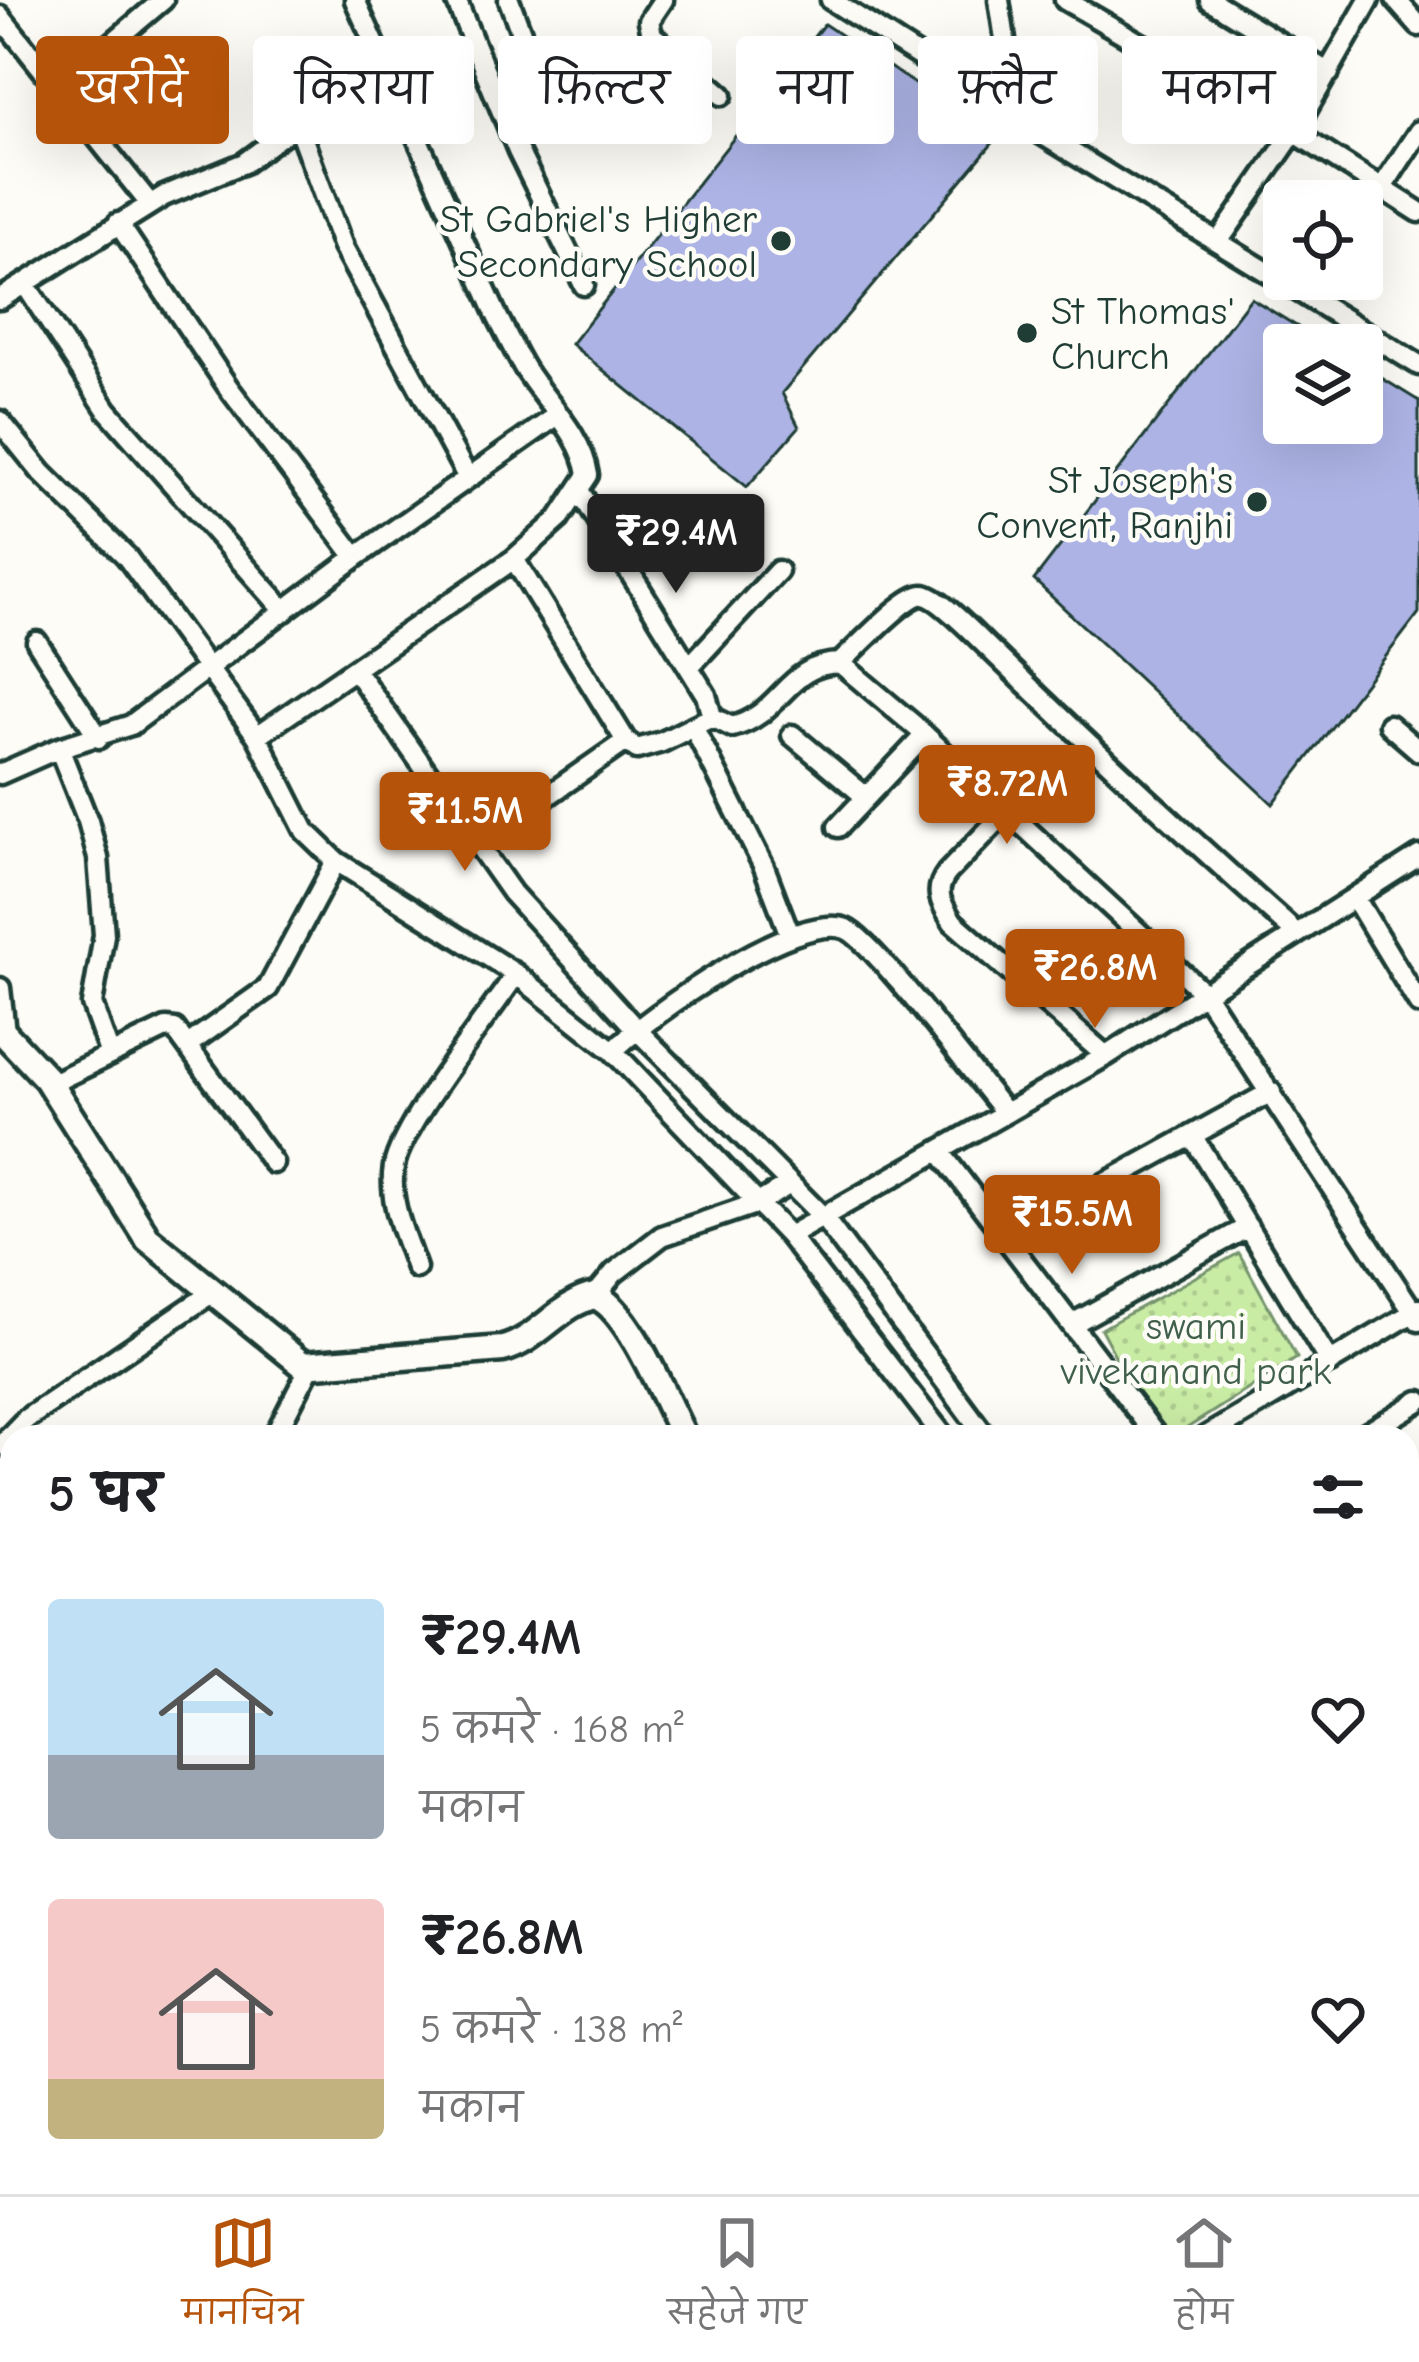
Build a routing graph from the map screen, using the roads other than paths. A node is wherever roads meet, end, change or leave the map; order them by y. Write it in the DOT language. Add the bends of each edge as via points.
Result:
graph roads {
  1 [pos="163,0"];
  2 [pos="355,0"];
  3 [pos="456,0"];
  4 [pos="508,0"];
  5 [pos="663,0"];
  6 [pos="831,0"];
  7 [pos="999,0"];
  8 [pos="1065,0"];
  9 [pos="1210,0"];
  10 [pos="1369,0"];
  11 [pos="1396,0"];
  12 [pos="0,16"];
  13 [pos="1419,26"];
  14 [pos="522,35"];
  15 [pos="120,36"];
  16 [pos="371,36"];
  17 [pos="1004,36"];
  18 [pos="1127,36"];
  19 [pos="918,56"];
  20 [pos="36,60"];
  21 [pos="1329,73"];
  22 [pos="1317,93"];
  23 [pos="722,95"];
  24 [pos="1419,131"];
  25 [pos="103,144"];
  26 [pos="272,144"];
  27 [pos="305,144"];
  28 [pos="419,144"];
  29 [pos="1058,144"];
  30 [pos="1286,144"];
  31 [pos="1312,144"];
  32 [pos="1367,180"];
  33 [pos="1383,186"];
  34 [pos="1383,190"];
  35 [pos="150,204"];
  36 [pos="1419,212"];
  37 [pos="118,223"];
  38 [pos="1218,242"];
  39 [pos="25,284"];
  40 [pos="584,285"];
  41 [pos="0,299"];
  42 [pos="1419,365"];
  43 [pos="558,415"];
  44 [pos="0,421"];
  45 [pos="468,478"];
  46 [pos="580,492"];
  47 [pos="356,557"];
  48 [pos="514,559"];
  49 [pos="778,572"];
  50 [pos="285,611"];
  51 [pos="37,642"];
  52 [pos="841,663"];
  53 [pos="688,667"];
  54 [pos="210,668"];
  55 [pos="356,670"];
  56 [pos="703,722"];
  57 [pos="1389,725"];
  58 [pos="792,735"];
  59 [pos="925,735"];
  60 [pos="257,736"];
  61 [pos="99,737"];
  62 [pos="626,741"];
  63 [pos="59,748"];
  64 [pos="1419,751"];
  65 [pos="13,767"];
  66 [pos="866,797"];
  67 [pos="1007,811"];
  68 [pos="838,827"];
  69 [pos="477,845"];
  70 [pos="1419,856"];
  71 [pos="336,861"];
  72 [pos="1355,898"];
  73 [pos="1296,933"];
  74 [pos="790,935"];
  75 [pos="516,974"];
  76 [pos="0,988"];
  77 [pos="1416,992"];
  78 [pos="1204,994"];
  79 [pos="635,1028"];
  80 [pos="3,1030"];
  81 [pos="189,1044"];
  82 [pos="613,1051"];
  83 [pos="109,1052"];
  84 [pos="1106,1056"];
  85 [pos="45,1076"];
  86 [pos="1271,1092"];
  87 [pos="1004,1111"];
  88 [pos="1193,1137"];
  89 [pos="940,1152"];
  90 [pos="273,1163"];
  91 [pos="790,1184"];
  92 [pos="758,1203"];
  93 [pos="823,1216"];
  94 [pos="1248,1227"];
  95 [pos="789,1236"];
  96 [pos="1007,1237"];
  97 [pos="416,1268"];
  98 [pos="213,1292"];
  99 [pos="595,1296"];
  100 [pos="1417,1314"];
  101 [pos="1074,1323"];
  102 [pos="1330,1363"];
  103 [pos="310,1366"];
  104 [pos="1419,1401"];
  105 [pos="20,1425"];
  106 [pos="280,1425"];
  107 [pos="678,1425"];
  108 [pos="935,1425"];
  109 [pos="977,1425"];
  110 [pos="1148,1425"];
  111 [pos="1225,1425"];
  112 [pos="1380,1425"];
  1 -- 15 [label="street"];
  2 -- 16 [label="street"];
  3 -- 40 [label="street"];
  4 -- 14 [label="street"];
  5 -- 23 [label="street" via="649,29"];
  6 -- 19 [label="street"];
  7 -- 17 [label="street"];
  8 -- 18 [label="street"];
  9 -- 21 [label="street"];
  10 -- 21 [label="street"];
  11 -- 13 [label="street"];
  12 -- 20 [label="street"];
  21 -- 22 [label="street"];
  24 -- 33 [label="street"];
  25 -- 35 [label="street"];
  26 -- 35 [label="street"];
  27 -- 45 [label="street" via="343,247"];
  28 -- 43 [label="street" via="498,318"];
  29 -- 38 [label="street"];
  30 -- 38 [label="street"];
  31 -- 32 [label="street"];
  34 -- 36 [label="street"];
  35 -- 37 [label="street"];
  37 -- 39 [label="street"];
  37 -- 47 [label="street"];
  38 -- 42 [label="street"];
  39 -- 41 [label="street"];
  39 -- 50 [label="street" via="107,410"];
  43 -- 45 [label="street"];
  43 -- 46 [label="street" via="586,459"];
  44 -- 54 [label="street" via="126,556"];
  45 -- 47 [label="street"];
  46 -- 48 [label="street"];
  46 -- 53 [label="street"];
  47 -- 50 [label="street"];
  48 -- 55 [label="street"];
  48 -- 62 [label="street"];
  49 -- 53 [label="street"];
  50 -- 54 [label="street"];
  51 -- 61 [label="street"];
  52 -- 56 [label="street" via="802,672 749,722"];
  52 -- 59 [label="street"];
  52 -- 73 [label="street" via="902,605 931,597"];
  53 -- 56 [label="street" via="706,695"];
  54 -- 60 [label="street"];
  54 -- 61 [label="street" via="131,725"];
  55 -- 60 [label="street"];
  55 -- 69 [label="street"];
  56 -- 62 [label="street" via="646,748"];
  56 -- 74 [label="street"];
  57 -- 64 [label="street"];
  58 -- 66 [label="street"];
  59 -- 66 [label="street"];
  59 -- 67 [label="street"];
  60 -- 71 [label="street" via="305,831"];
  61 -- 63 [label="street"];
  62 -- 69 [label="street"];
  63 -- 65 [label="street"];
  63 -- 83 [label="street" via="98,858 104,935 92,1004"];
  66 -- 68 [label="street"];
  67 -- 78 [label="street"];
  67 -- 84 [label="street" via="938,884 938,897 952,922"];
  69 -- 79 [label="street"];
  70 -- 72 [label="street"];
  71 -- 75 [label="street"];
  71 -- 81 [label="street" via="263,993"];
  72 -- 73 [label="street"];
  72 -- 77 [label="street"];
  73 -- 78 [label="street"];
  74 -- 79 [label="street"];
  74 -- 87 [label="street" via="834,927 857,936"];
  75 -- 82 [label="street"];
  75 -- 97 [label="street" via="394,1164 395,1203"];
  76 -- 80 [label="street"];
  78 -- 84 [label="street"];
  78 -- 86 [label="street"];
  79 -- 82 [label="street"];
  79 -- 91 [label="street"];
  80 -- 85 [label="street"];
  81 -- 83 [label="street" via="166,1028"];
  81 -- 90 [label="street"];
  82 -- 92 [label="street"];
  83 -- 85 [label="street"];
  84 -- 87 [label="street"];
  85 -- 98 [label="street" via="148,1239"];
  86 -- 88 [label="street"];
  86 -- 100 [label="street"];
  87 -- 89 [label="street"];
  88 -- 94 [label="street"];
  88 -- 96 [label="street"];
  89 -- 93 [label="street"];
  89 -- 96 [label="street"];
  91 -- 92 [label="street"];
  91 -- 93 [label="street"];
  92 -- 95 [label="street"];
  92 -- 99 [label="street" via="662,1236"];
  93 -- 95 [label="street"];
  93 -- 109 [label="street"];
  94 -- 101 [label="street"];
  94 -- 102 [label="street"];
  95 -- 108 [label="street"];
  96 -- 101 [label="street"];
  98 -- 103 [label="street"];
  98 -- 105 [label="street"];
  99 -- 103 [label="street" via="502,1349"];
  99 -- 107 [label="street" via="614,1307"];
  100 -- 102 [label="street"];
  101 -- 110 [label="street"];
  102 -- 111 [label="street"];
  103 -- 106 [label="street"];
  104 -- 112 [label="street"];
}
